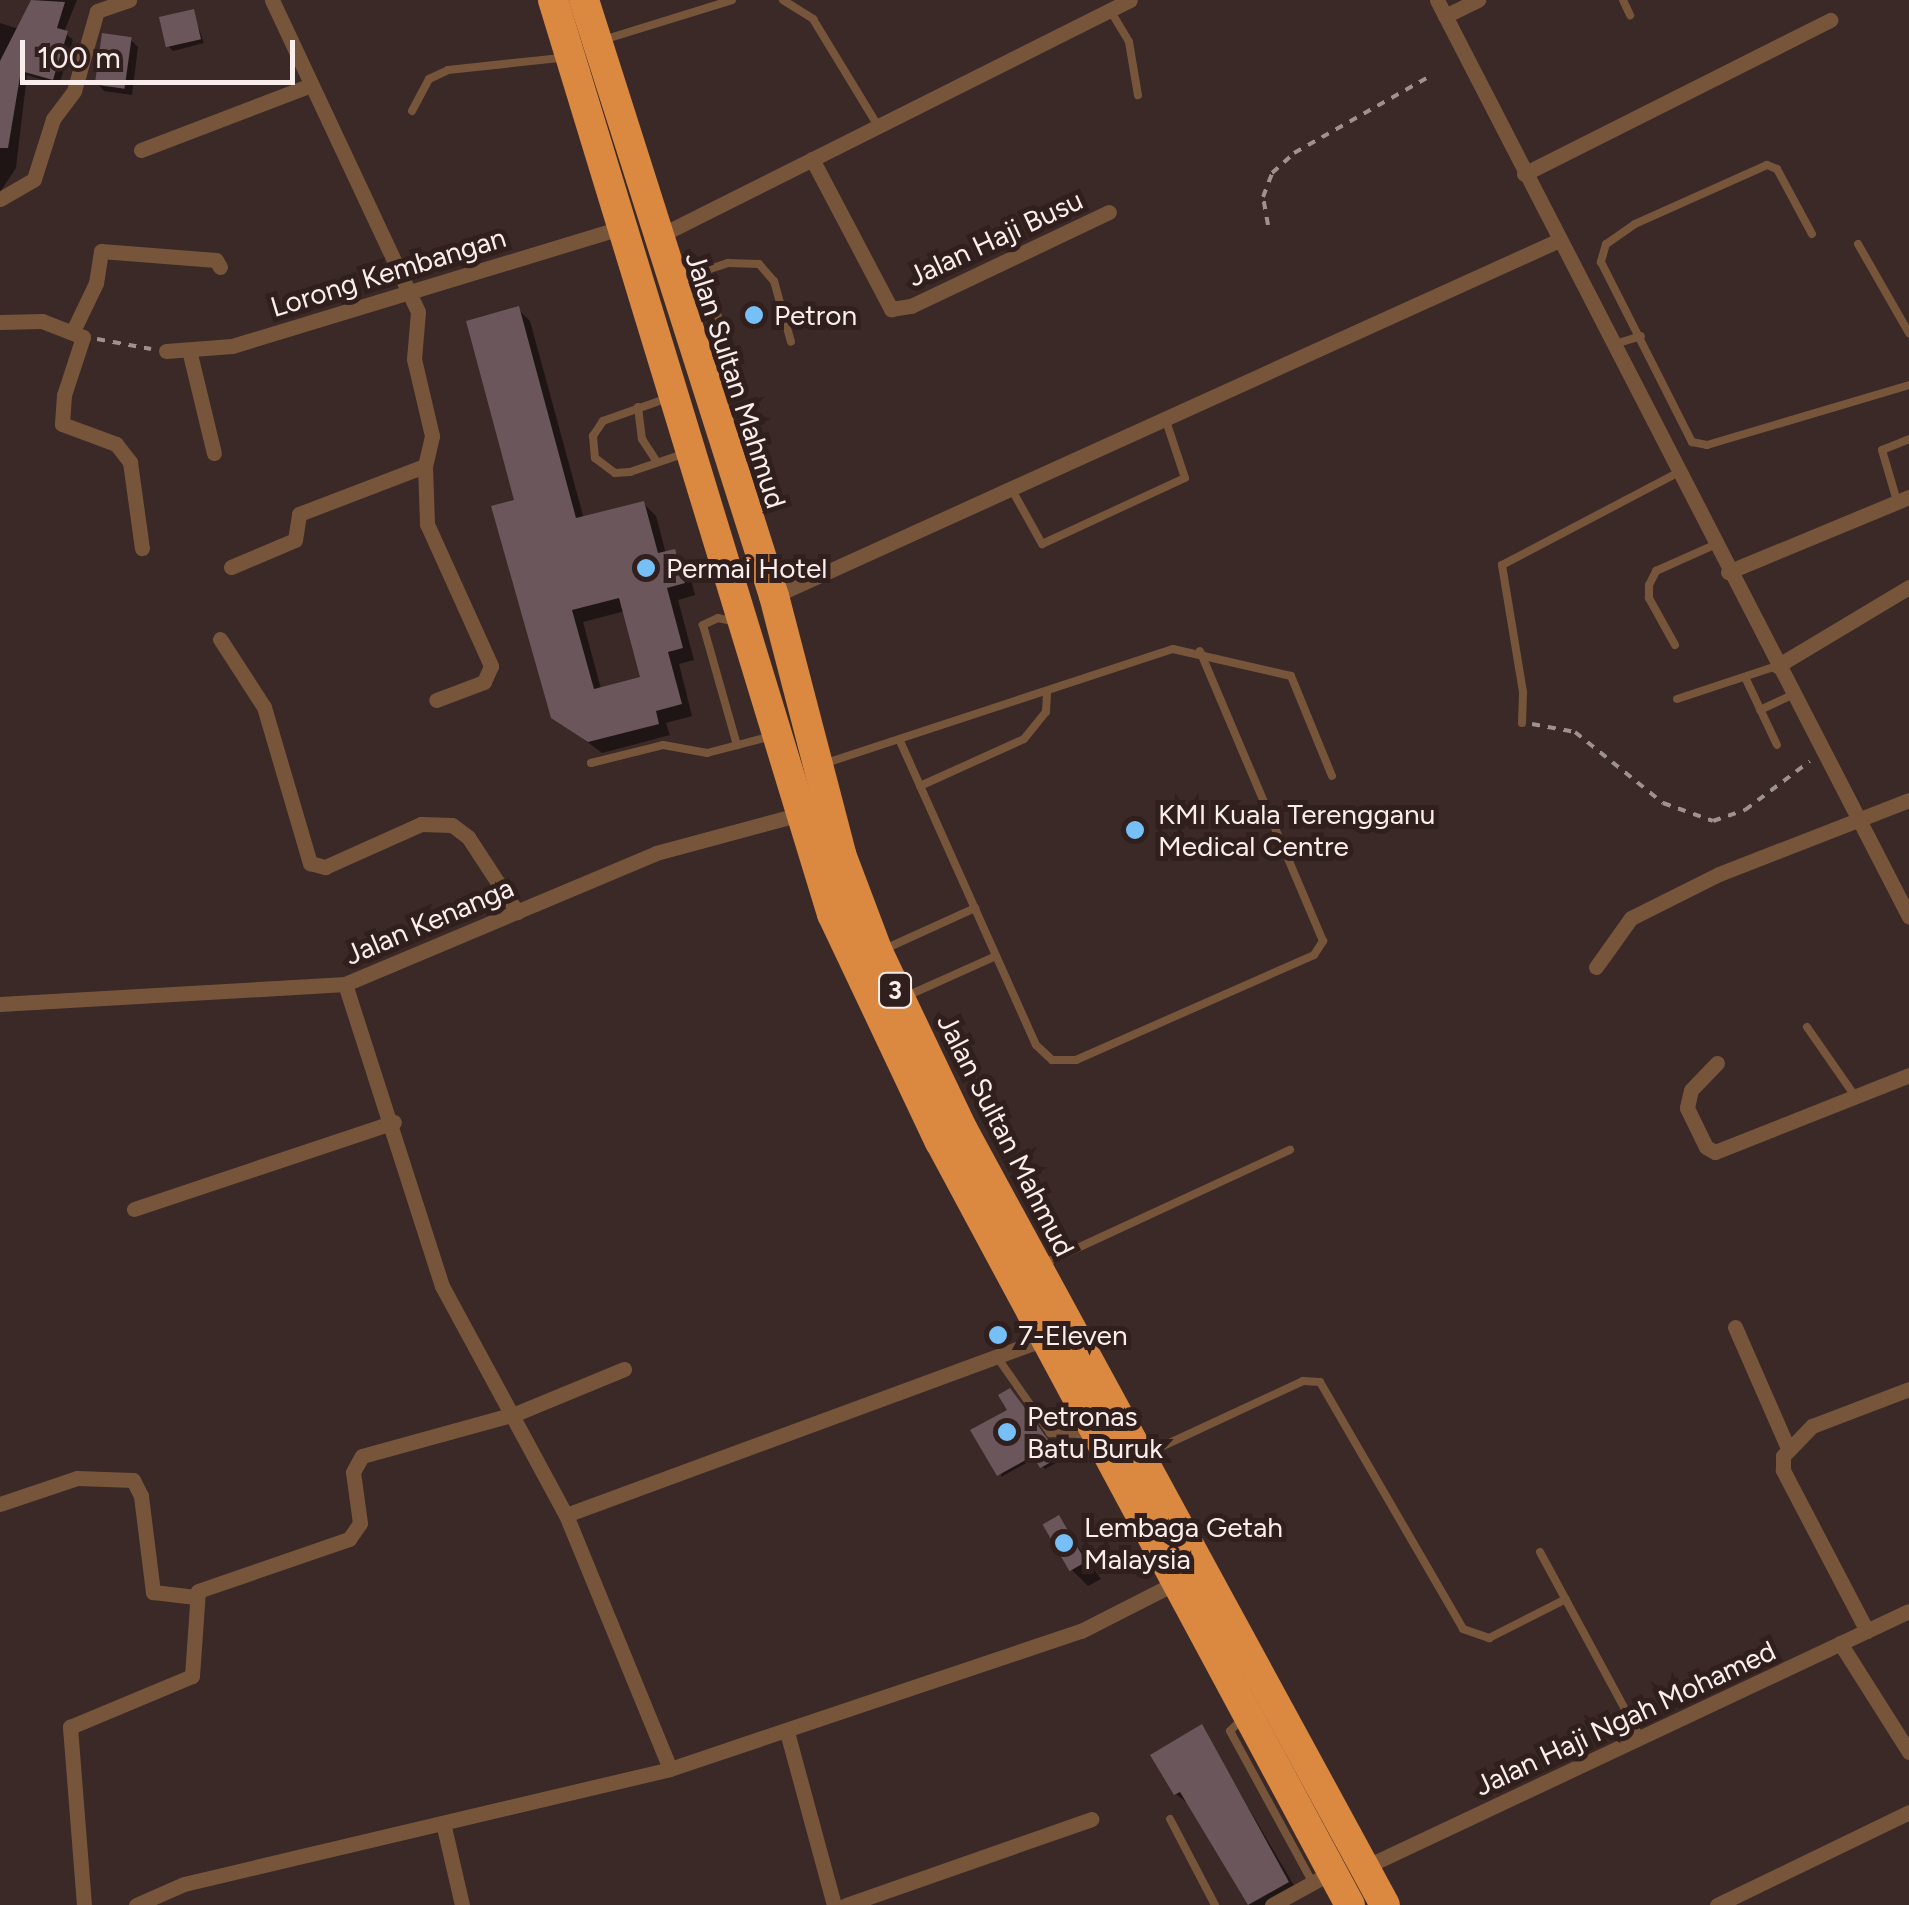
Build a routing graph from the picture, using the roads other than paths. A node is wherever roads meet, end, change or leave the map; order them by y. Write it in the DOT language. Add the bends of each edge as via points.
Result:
graph roads {
  1 [pos="129,0"];
  2 [pos="272,0"];
  3 [pos="553,0"];
  4 [pos="584,0"];
  5 [pos="732,0"];
  6 [pos="784,0"];
  7 [pos="1130,0"];
  8 [pos="1437,0"];
  9 [pos="1478,0"];
  10 [pos="1623,0"];
  11 [pos="1110,10"];
  12 [pos="1445,16"];
  13 [pos="1630,16"];
  14 [pos="1830,20"];
  15 [pos="584,50"];
  16 [pos="311,85"];
  17 [pos="1138,96"];
  18 [pos="412,111"];
  19 [pos="878,126"];
  20 [pos="141,150"];
  21 [pos="812,159"];
  22 [pos="1524,174"];
  23 [pos="0,199"];
  24 [pos="1109,212"];
  25 [pos="622,228"];
  26 [pos="1812,234"];
  27 [pos="655,238"];
  28 [pos="1556,241"];
  29 [pos="1858,244"];
  30 [pos="220,267"];
  31 [pos="703,271"];
  32 [pos="669,282"];
  33 [pos="409,290"];
  34 [pos="0,322"];
  35 [pos="1909,333"];
  36 [pos="78,334"];
  37 [pos="1642,336"];
  38 [pos="791,342"];
  39 [pos="1610,345"];
  40 [pos="190,350"];
  41 [pos="166,351"];
  42 [pos="700,374"];
  43 [pos="1909,385"];
  44 [pos="674,397"];
  45 [pos="638,407"];
  46 [pos="1165,418"];
  47 [pos="1909,439"];
  48 [pos="690,452"];
  49 [pos="214,453"];
  50 [pos="657,462"];
  51 [pos="425,466"];
  52 [pos="1677,473"];
  53 [pos="1011,488"];
  54 [pos="1904,501"];
  55 [pos="1714,545"];
  56 [pos="142,548"];
  57 [pos="231,568"];
  58 [pos="1728,572"];
  59 [pos="1909,588"];
  60 [pos="774,596"];
  61 [pos="744,628"];
  62 [pos="220,639"];
  63 [pos="1675,645"];
  64 [pos="1200,651"];
  65 [pos="1777,666"];
  66 [pos="1745,677"];
  67 [pos="1047,691"];
  68 [pos="1792,695"];
  69 [pos="1677,698"];
  70 [pos="436,700"];
  71 [pos="1760,710"];
  72 [pos="1522,723"];
  73 [pos="777,735"];
  74 [pos="900,741"];
  75 [pos="1777,744"];
  76 [pos="737,745"];
  77 [pos="592,763"];
  78 [pos="816,765"];
  79 [pos="1332,776"];
  80 [pos="920,786"];
  81 [pos="1909,800"];
  82 [pos="801,814"];
  83 [pos="1859,824"];
  84 [pos="975,908"];
  85 [pos="517,912"];
  86 [pos="1909,917"];
  87 [pos="878,952"];
  88 [pos="996,956"];
  89 [pos="1596,967"];
  90 [pos="345,984"];
  91 [pos="900,999"];
  92 [pos="0,1004"];
  93 [pos="1807,1027"];
  94 [pos="1718,1063"];
  95 [pos="1909,1074"];
  96 [pos="1855,1096"];
  97 [pos="394,1122"];
  98 [pos="1290,1150"];
  99 [pos="134,1208"];
  100 [pos="1037,1267"];
  101 [pos="1735,1327"];
  102 [pos="1044,1339"];
  103 [pos="996,1357"];
  104 [pos="624,1369"];
  105 [pos="1909,1389"];
  106 [pos="515,1414"];
  107 [pos="1096,1433"];
  108 [pos="1787,1446"];
  109 [pos="1140,1457"];
  110 [pos="0,1504"];
  111 [pos="566,1515"];
  112 [pos="1142,1517"];
  113 [pos="1102,1536"];
  114 [pos="1540,1552"];
  115 [pos="1178,1582"];
  116 [pos="196,1597"];
  117 [pos="1566,1599"];
  118 [pos="1909,1612"];
  119 [pos="1868,1631"];
  120 [pos="1840,1644"];
  121 [pos="787,1732"];
  122 [pos="1641,1739"];
  123 [pos="1909,1752"];
  124 [pos="670,1768"];
  125 [pos="1909,1812"];
  126 [pos="1092,1819"];
  127 [pos="1170,1819"];
  128 [pos="444,1827"];
  129 [pos="1363,1868"];
  130 [pos="1322,1877"];
  131 [pos="84,1905"];
  132 [pos="136,1905"];
  133 [pos="462,1905"];
  134 [pos="834,1905"];
  135 [pos="846,1905"];
  136 [pos="1215,1905"];
  137 [pos="1272,1905"];
  138 [pos="1350,1905"];
  139 [pos="1386,1905"];
  140 [pos="1717,1905"];
  1 -- 23 [label="street" via="97,11 74,92 53,119 34,179"];
  2 -- 16 [label="street"];
  3 -- 15 [label="highway, Jalan Sultan Mahmud / 3"];
  4 -- 15 [label="highway, Jalan Sultan Mahmud / 3"];
  5 -- 15 [label="lane"];
  6 -- 19 [label="lane" via="813,19"];
  7 -- 11 [label="street"];
  8 -- 12 [label="street"];
  9 -- 12 [label="street"];
  10 -- 13 [label="lane"];
  11 -- 17 [label="lane" via="1129,42"];
  11 -- 19 [label="street"];
  12 -- 22 [label="street"];
  14 -- 22 [label="street"];
  15 -- 18 [label="lane" via="448,70 429,79"];
  15 -- 25 [label="highway, Jalan Sultan Mahmud / 3"];
  15 -- 27 [label="highway, Jalan Sultan Mahmud / 3"];
  16 -- 20 [label="street"];
  16 -- 33 [label="street"];
  19 -- 21 [label="street"];
  21 -- 24 [label="street, Jalan Haji Busu" via="891,309 912,306"];
  21 -- 27 [label="street"];
  22 -- 28 [label="street"];
  25 -- 33 [label="street, Lorong Kembangan"];
  25 -- 44 [label="highway, Jalan Sultan Mahmud / 3"];
  26 -- 37 [label="lane" via="1776,169 1767,166 1635,224 1601,254"];
  27 -- 32 [label="highway, Jalan Sultan Mahmud / 3"];
  28 -- 39 [label="street"];
  28 -- 46 [label="street"];
  29 -- 35 [label="lane"];
  30 -- 36 [label="street" via="216,260 101,250"];
  31 -- 32 [label="lane"];
  31 -- 38 [label="lane" via="742,260 769,270"];
  31 -- 42 [label="lane" via="729,350"];
  32 -- 42 [label="highway, Jalan Sultan Mahmud / 3"];
  33 -- 40 [label="street, Lorong Kembangan" via="232,346"];
  33 -- 51 [label="street" via="418,312 414,359 432,436"];
  34 -- 36 [label="street" via="42,320"];
  36 -- 56 [label="street" via="62,424 116,444 130,462"];
  37 -- 39 [label="lane"];
  37 -- 43 [label="lane" via="1698,446"];
  39 -- 52 [label="street"];
  40 -- 41 [label="street, Lorong Kembangan"];
  40 -- 49 [label="street"];
  42 -- 60 [label="highway, Jalan Sultan Mahmud / 3"];
  44 -- 45 [label="lane"];
  44 -- 48 [label="highway, Jalan Sultan Mahmud / 3"];
  45 -- 50 [label="lane" via="642,439"];
  45 -- 50 [label="lane" via="596,427 596,458 615,473"];
  46 -- 53 [label="street"];
  46 -- 53 [label="lane" via="1186,478 1042,544"];
  47 -- 54 [label="lane" via="1882,450"];
  48 -- 50 [label="lane"];
  48 -- 61 [label="highway, Jalan Sultan Mahmud / 3"];
  51 -- 57 [label="street" via="299,514 295,540"];
  51 -- 70 [label="street" via="427,524 492,666 484,682"];
  52 -- 55 [label="street"];
  52 -- 72 [label="lane" via="1502,565"];
  53 -- 60 [label="street"];
  54 -- 58 [label="street"];
  55 -- 58 [label="street"];
  55 -- 63 [label="lane" via="1656,571 1649,585 1649,598"];
  58 -- 65 [label="street"];
  59 -- 65 [label="street"];
  60 -- 78 [label="highway, Jalan Sultan Mahmud / 3"];
  61 -- 73 [label="highway, Jalan Sultan Mahmud / 3"];
  61 -- 76 [label="lane" via="718,618 703,625"];
  62 -- 85 [label="street" via="264,708 310,862 325,868 421,824 452,826 468,837"];
  64 -- 67 [label="lane" via="1174,649"];
  64 -- 79 [label="lane" via="1291,676"];
  64 -- 88 [label="lane" via="1323,929 1314,956 1076,1060 1052,1060 1036,1045"];
  65 -- 66 [label="lane"];
  65 -- 68 [label="street"];
  66 -- 69 [label="lane"];
  66 -- 71 [label="lane"];
  67 -- 74 [label="lane"];
  67 -- 80 [label="lane" via="1046,712 1024,739"];
  68 -- 71 [label="lane"];
  68 -- 83 [label="street"];
  71 -- 75 [label="lane"];
  73 -- 76 [label="lane"];
  73 -- 82 [label="highway, Jalan Sultan Mahmud / 3"];
  74 -- 78 [label="lane"];
  74 -- 80 [label="lane"];
  76 -- 77 [label="lane" via="707,753 663,744"];
  78 -- 87 [label="highway, Jalan Sultan Mahmud / 3"];
  80 -- 84 [label="lane"];
  81 -- 83 [label="street"];
  82 -- 85 [label="street, Jalan Kenanga" via="656,853"];
  82 -- 102 [label="highway, Jalan Sultan Mahmud / 3" via="832,914 875,1012"];
  83 -- 86 [label="street"];
  83 -- 89 [label="street" via="1718,874 1631,918"];
  84 -- 87 [label="lane"];
  84 -- 88 [label="lane"];
  85 -- 90 [label="street, Jalan Kenanga"];
  87 -- 91 [label="highway, Jalan Sultan Mahmud / 3"];
  88 -- 91 [label="lane"];
  90 -- 92 [label="street, Jalan Kenanga"];
  90 -- 97 [label="street"];
  91 -- 100 [label="highway, Jalan Sultan Mahmud / 3"];
  93 -- 96 [label="lane"];
  94 -- 96 [label="street" via="1691,1090 1688,1108 1706,1147 1715,1152"];
  95 -- 96 [label="street"];
  97 -- 99 [label="street"];
  97 -- 106 [label="street" via="442,1286"];
  98 -- 100 [label="lane"];
  100 -- 109 [label="highway, Jalan Sultan Mahmud / 3"];
  101 -- 108 [label="street"];
  102 -- 103 [label="street"];
  102 -- 107 [label="highway, Jalan Sultan Mahmud / 3"];
  103 -- 107 [label="lane" via="1050,1433"];
  103 -- 111 [label="street"];
  104 -- 106 [label="street"];
  105 -- 108 [label="street" via="1812,1426"];
  106 -- 111 [label="street"];
  106 -- 116 [label="street" via="362,1456 353,1472 360,1523 349,1539 227,1578"];
  107 -- 112 [label="highway, Jalan Sultan Mahmud / 3"];
  108 -- 119 [label="street" via="1783,1470"];
  109 -- 117 [label="lane" via="1303,1381 1320,1382 1463,1629 1488,1638"];
  109 -- 129 [label="highway, Jalan Sultan Mahmud / 3"];
  110 -- 116 [label="street" via="76,1478 133,1480 141,1496 153,1592"];
  111 -- 124 [label="street"];
  112 -- 113 [label="lane"];
  112 -- 115 [label="highway, Jalan Sultan Mahmud / 3"];
  114 -- 117 [label="lane"];
  115 -- 121 [label="street" via="1081,1631"];
  115 -- 130 [label="highway, Jalan Sultan Mahmud / 3"];
  116 -- 131 [label="street" via="192,1676 70,1727"];
  117 -- 122 [label="lane"];
  118 -- 119 [label="street, Jalan Haji Ngah Mohamed"];
  119 -- 120 [label="street, Jalan Haji Ngah Mohamed"];
  120 -- 122 [label="street, Jalan Haji Ngah Mohamed"];
  120 -- 123 [label="street"];
  121 -- 124 [label="street"];
  121 -- 134 [label="street"];
  122 -- 129 [label="street, Jalan Haji Ngah Mohamed"];
  124 -- 128 [label="street"];
  125 -- 140 [label="street"];
  126 -- 135 [label="street"];
  127 -- 136 [label="lane"];
  128 -- 132 [label="street" via="184,1884"];
  128 -- 133 [label="street"];
  129 -- 139 [label="highway, Jalan Sultan Mahmud / 3"];
  130 -- 137 [label="street"];
  130 -- 138 [label="highway, Jalan Sultan Mahmud / 3"];
}
